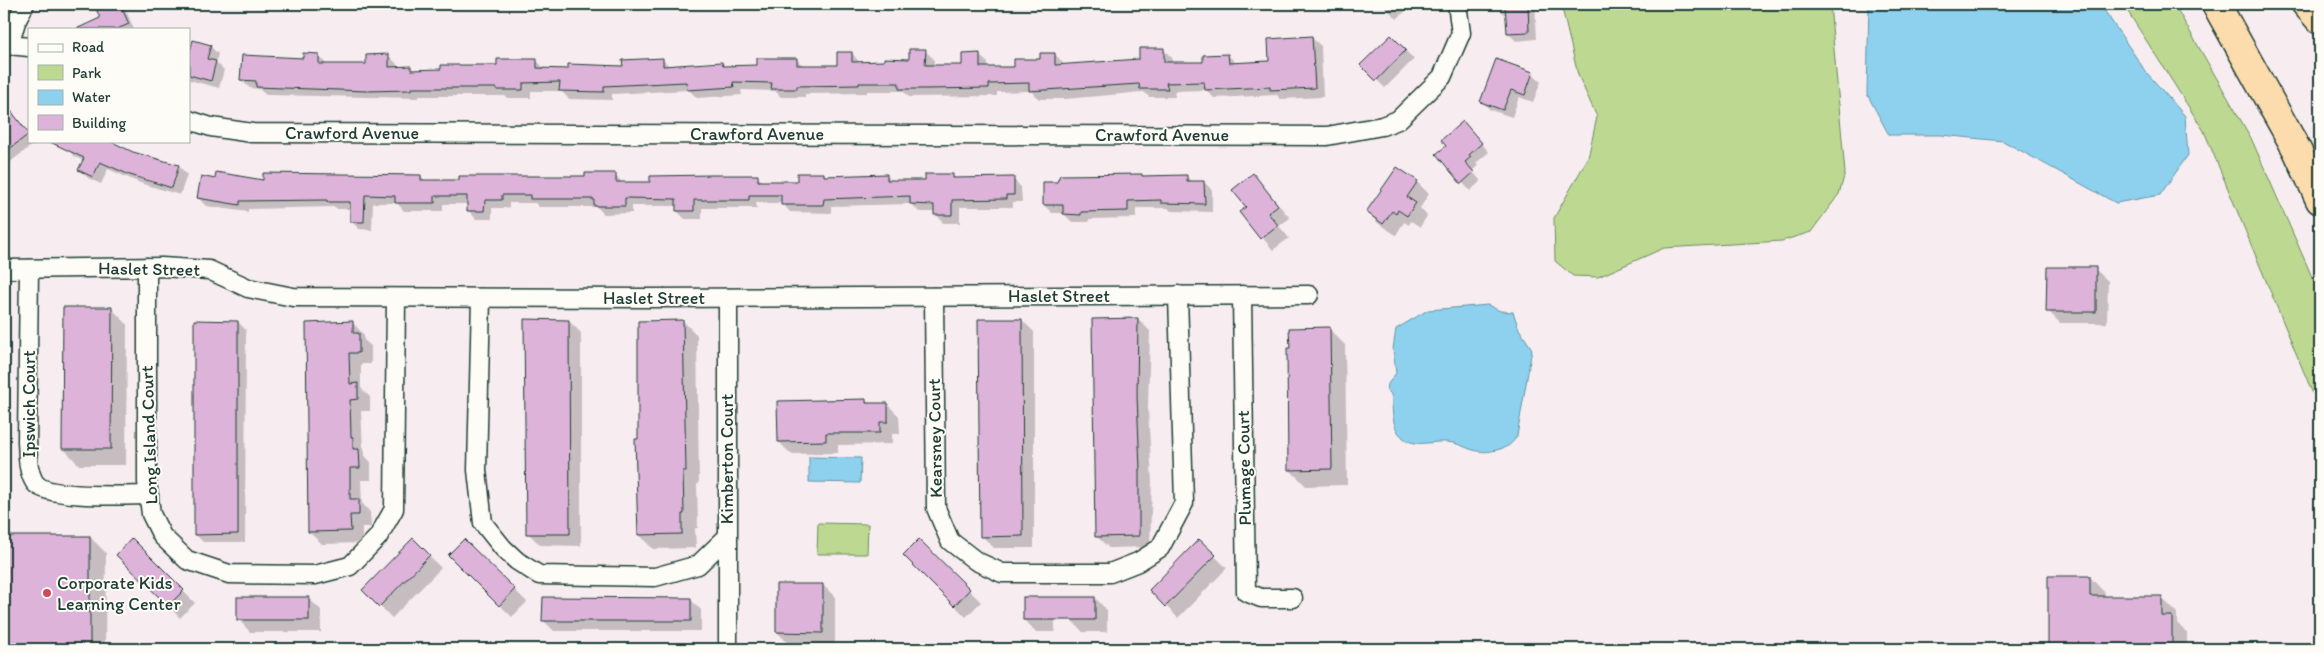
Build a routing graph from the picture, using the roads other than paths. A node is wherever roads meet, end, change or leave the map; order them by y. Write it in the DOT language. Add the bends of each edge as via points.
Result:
graph roads {
  1 [pos="25,4"];
  2 [pos="1457,4"];
  3 [pos="2216,4"];
  4 [pos="2306,4"];
  5 [pos="2320,20"];
  6 [pos="7,46"];
  7 [pos="28,47"];
  8 [pos="190,120"];
  9 [pos="2320,200"];
  10 [pos="147,267"];
  11 [pos="4,269"];
  12 [pos="29,269"];
  13 [pos="1178,295"];
  14 [pos="1242,295"];
  15 [pos="1309,295"];
  16 [pos="934,297"];
  17 [pos="396,298"];
  18 [pos="481,298"];
  19 [pos="728,298"];
  20 [pos="149,495"];
  21 [pos="727,537"];
  22 [pos="1293,598"];
  23 [pos="728,649"];
  1 -- 6 [label="street"];
  2 -- 8 [label="street, Crawford Avenue" via="1461,33 1442,77 1398,120 1326,136 252,133"];
  3 -- 9 [label="highway"];
  4 -- 5 [label="highway"];
  6 -- 7 [label="street"];
  10 -- 12 [label="street, Haslet Street"];
  10 -- 17 [label="street, Haslet Street" via="209,270 248,288 293,297"];
  10 -- 20 [label="street, Long Island Court"];
  11 -- 12 [label="street, Haslet Street"];
  12 -- 20 [label="street, Ipswich Court" via="28,441 29,465 36,483 61,494"];
  13 -- 14 [label="street, Haslet Street"];
  13 -- 16 [label="street, Haslet Street"];
  13 -- 16 [label="street, Kearsney Court" via="1184,503 1160,548 1138,562 1100,573 1002,573 976,561 950,541 936,508"];
  14 -- 15 [label="street, Haslet Street"];
  14 -- 22 [label="street, Plumage Court" via="1246,592 1261,598"];
  16 -- 19 [label="street, Haslet Street"];
  17 -- 18 [label="street, Haslet Street"];
  17 -- 20 [label="street, Long Island Court" via="394,509 378,537 350,566 315,575 229,574 187,560 162,536 151,514"];
  18 -- 19 [label="street, Haslet Street"];
  18 -- 21 [label="street, Kimberton Court" via="477,470 483,523 503,548 539,575 655,577 698,565"];
  19 -- 21 [label="street, Kimberton Court"];
  21 -- 23 [label="street"];
}
